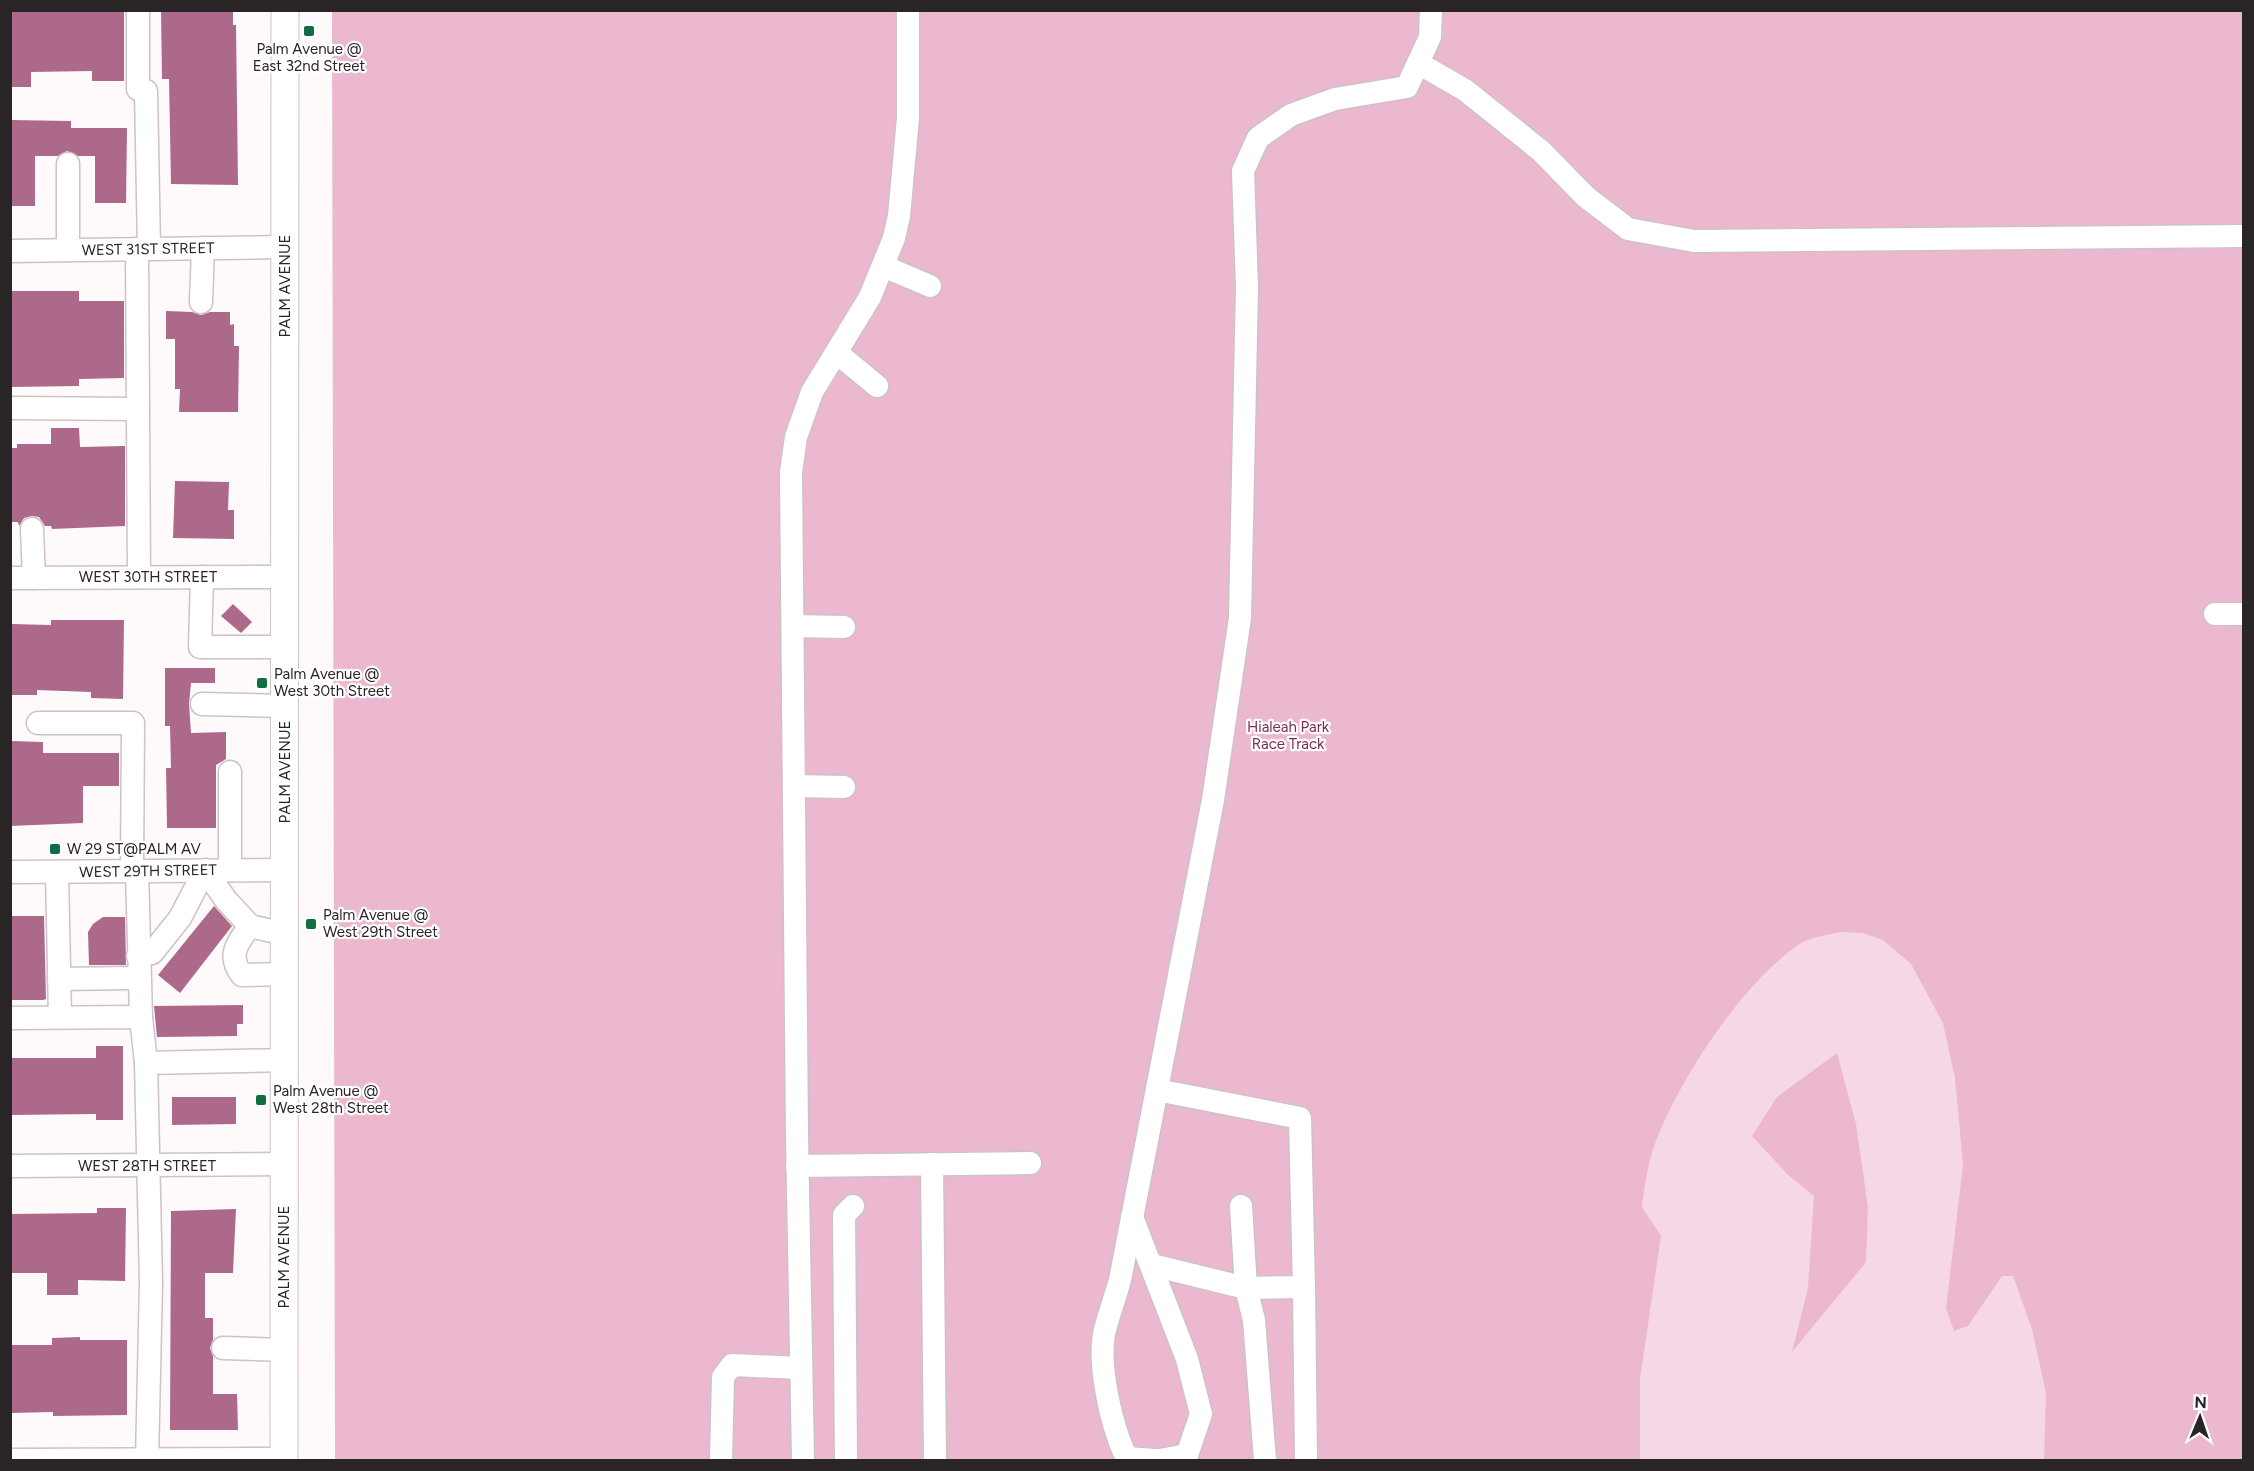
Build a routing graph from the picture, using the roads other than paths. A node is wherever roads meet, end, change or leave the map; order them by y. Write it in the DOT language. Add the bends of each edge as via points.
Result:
graph roads {
  1 [pos="138,10"];
  2 [pos="285,10"];
  3 [pos="908,10"];
  4 [pos="1431,10"];
  5 [pos="1418,63"];
  6 [pos="68,164"];
  7 [pos="2244,236"];
  8 [pos="285,247"];
  9 [pos="203,248"];
  10 [pos="143,249"];
  11 [pos="68,250"];
  12 [pos="10,251"];
  13 [pos="883,266"];
  14 [pos="930,286"];
  15 [pos="201,302"];
  16 [pos="837,353"];
  17 [pos="877,386"];
  18 [pos="10,408"];
  19 [pos="138,409"];
  20 [pos="32,529"];
  21 [pos="140,577"];
  22 [pos="202,577"];
  23 [pos="285,577"];
  24 [pos="10,578"];
  25 [pos="34,578"];
  26 [pos="2215,614"];
  27 [pos="2244,614"];
  28 [pos="793,626"];
  29 [pos="844,627"];
  30 [pos="285,647"];
  31 [pos="202,704"];
  32 [pos="285,705"];
  33 [pos="38,723"];
  34 [pos="230,772"];
  35 [pos="794,786"];
  36 [pos="844,787"];
  37 [pos="205,870"];
  38 [pos="230,870"];
  39 [pos="285,870"];
  40 [pos="135,871"];
  41 [pos="10,872"];
  42 [pos="57,872"];
  43 [pos="250,926"];
  44 [pos="285,934"];
  45 [pos="138,956"];
  46 [pos="285,974"];
  47 [pos="129,978"];
  48 [pos="59,979"];
  49 [pos="60,1017"];
  50 [pos="141,1017"];
  51 [pos="10,1018"];
  52 [pos="285,1060"];
  53 [pos="146,1063"];
  54 [pos="1157,1090"];
  55 [pos="1030,1163"];
  56 [pos="284,1164"];
  57 [pos="932,1164"];
  58 [pos="10,1166"];
  59 [pos="149,1166"];
  60 [pos="797,1166"];
  61 [pos="853,1206"];
  62 [pos="1241,1206"];
  63 [pos="1132,1217"];
  64 [pos="1152,1266"];
  65 [pos="1304,1287"];
  66 [pos="1246,1288"];
  67 [pos="223,1348"];
  68 [pos="284,1350"];
  69 [pos="800,1368"];
  70 [pos="10,1460"];
  71 [pos="139,1460"];
  72 [pos="195,1460"];
  73 [pos="284,1460"];
  74 [pos="721,1461"];
  75 [pos="803,1461"];
  76 [pos="846,1461"];
  77 [pos="935,1461"];
  78 [pos="1154,1461"];
  79 [pos="1160,1461"];
  80 [pos="1265,1461"];
  81 [pos="1306,1461"];
  1 -- 10 [label="street" via="138,89 146,91"];
  2 -- 8 [label="main road, PALM AVENUE"];
  3 -- 13 [label="street" via="908,118 899,216"];
  4 -- 5 [label="street" via="1431,37"];
  5 -- 7 [label="street" via="1474,96 1541,151 1586,197 1628,229 1694,241"];
  5 -- 54 [label="street" via="1407,87 1335,99 1291,116 1258,138 1243,171 1248,287 1240,618 1213,800"];
  6 -- 11 [label="street"];
  8 -- 9 [label="street, WEST 31ST STREET"];
  8 -- 23 [label="main road, PALM AVENUE"];
  9 -- 10 [label="street, WEST 31ST STREET"];
  9 -- 15 [label="street"];
  10 -- 11 [label="street, WEST 31ST STREET"];
  10 -- 19 [label="street"];
  11 -- 12 [label="street, WEST 31ST STREET"];
  13 -- 14 [label="street"];
  13 -- 16 [label="street"];
  16 -- 17 [label="street"];
  16 -- 28 [label="street" via="812,392 796,437 791,472"];
  18 -- 19 [label="street"];
  19 -- 21 [label="street"];
  20 -- 25 [label="street"];
  21 -- 22 [label="street, WEST 30TH STREET"];
  21 -- 25 [label="street, WEST 30TH STREET"];
  22 -- 23 [label="street, WEST 30TH STREET"];
  22 -- 30 [label="street" via="200,647"];
  23 -- 30 [label="main road, PALM AVENUE"];
  24 -- 25 [label="street, WEST 30TH STREET"];
  26 -- 27 [label="street"];
  28 -- 29 [label="street"];
  28 -- 35 [label="street"];
  30 -- 32 [label="main road, PALM AVENUE"];
  31 -- 32 [label="street"];
  32 -- 39 [label="main road, PALM AVENUE"];
  33 -- 40 [label="street" via="133,723"];
  34 -- 38 [label="street"];
  35 -- 36 [label="street"];
  35 -- 60 [label="street"];
  37 -- 38 [label="street, WEST 29TH STREET"];
  37 -- 40 [label="street, WEST 29TH STREET"];
  37 -- 43 [label="street"];
  37 -- 45 [label="street" via="180,918 152,953"];
  38 -- 39 [label="street, WEST 29TH STREET"];
  39 -- 44 [label="main road, PALM AVENUE"];
  40 -- 42 [label="street, WEST 29TH STREET"];
  40 -- 45 [label="street"];
  41 -- 42 [label="street, WEST 29TH STREET"];
  42 -- 48 [label="street"];
  43 -- 44 [label="street"];
  43 -- 46 [label="street" via="234,948 234,965 242,975"];
  44 -- 46 [label="main road, PALM AVENUE"];
  45 -- 50 [label="street"];
  46 -- 52 [label="main road, PALM AVENUE"];
  47 -- 48 [label="street"];
  48 -- 49 [label="street"];
  49 -- 50 [label="street"];
  49 -- 51 [label="street"];
  50 -- 53 [label="street"];
  52 -- 53 [label="street"];
  52 -- 56 [label="main road, PALM AVENUE"];
  53 -- 59 [label="street"];
  54 -- 63 [label="street"];
  54 -- 65 [label="street" via="1300,1118"];
  55 -- 57 [label="street"];
  56 -- 59 [label="street, WEST 28TH STREET"];
  56 -- 68 [label="main road, PALM AVENUE"];
  57 -- 60 [label="street"];
  57 -- 77 [label="street"];
  58 -- 59 [label="street, WEST 28TH STREET"];
  59 -- 71 [label="street" via="151,1283"];
  60 -- 69 [label="street"];
  61 -- 76 [label="street" via="844,1215"];
  62 -- 66 [label="street"];
  63 -- 64 [label="street"];
  63 -- 78 [label="street" via="1104,1336 1106,1391 1116,1436 1127,1458"];
  64 -- 66 [label="street"];
  64 -- 79 [label="street" via="1187,1359 1201,1414 1187,1455"];
  65 -- 66 [label="street"];
  65 -- 81 [label="street"];
  66 -- 80 [label="street" via="1254,1320"];
  67 -- 68 [label="street"];
  68 -- 73 [label="main road, PALM AVENUE"];
  69 -- 74 [label="street" via="732,1365 723,1377"];
  69 -- 75 [label="street"];
  70 -- 71 [label="street"];
  71 -- 72 [label="street"];
  72 -- 73 [label="street"];
}
